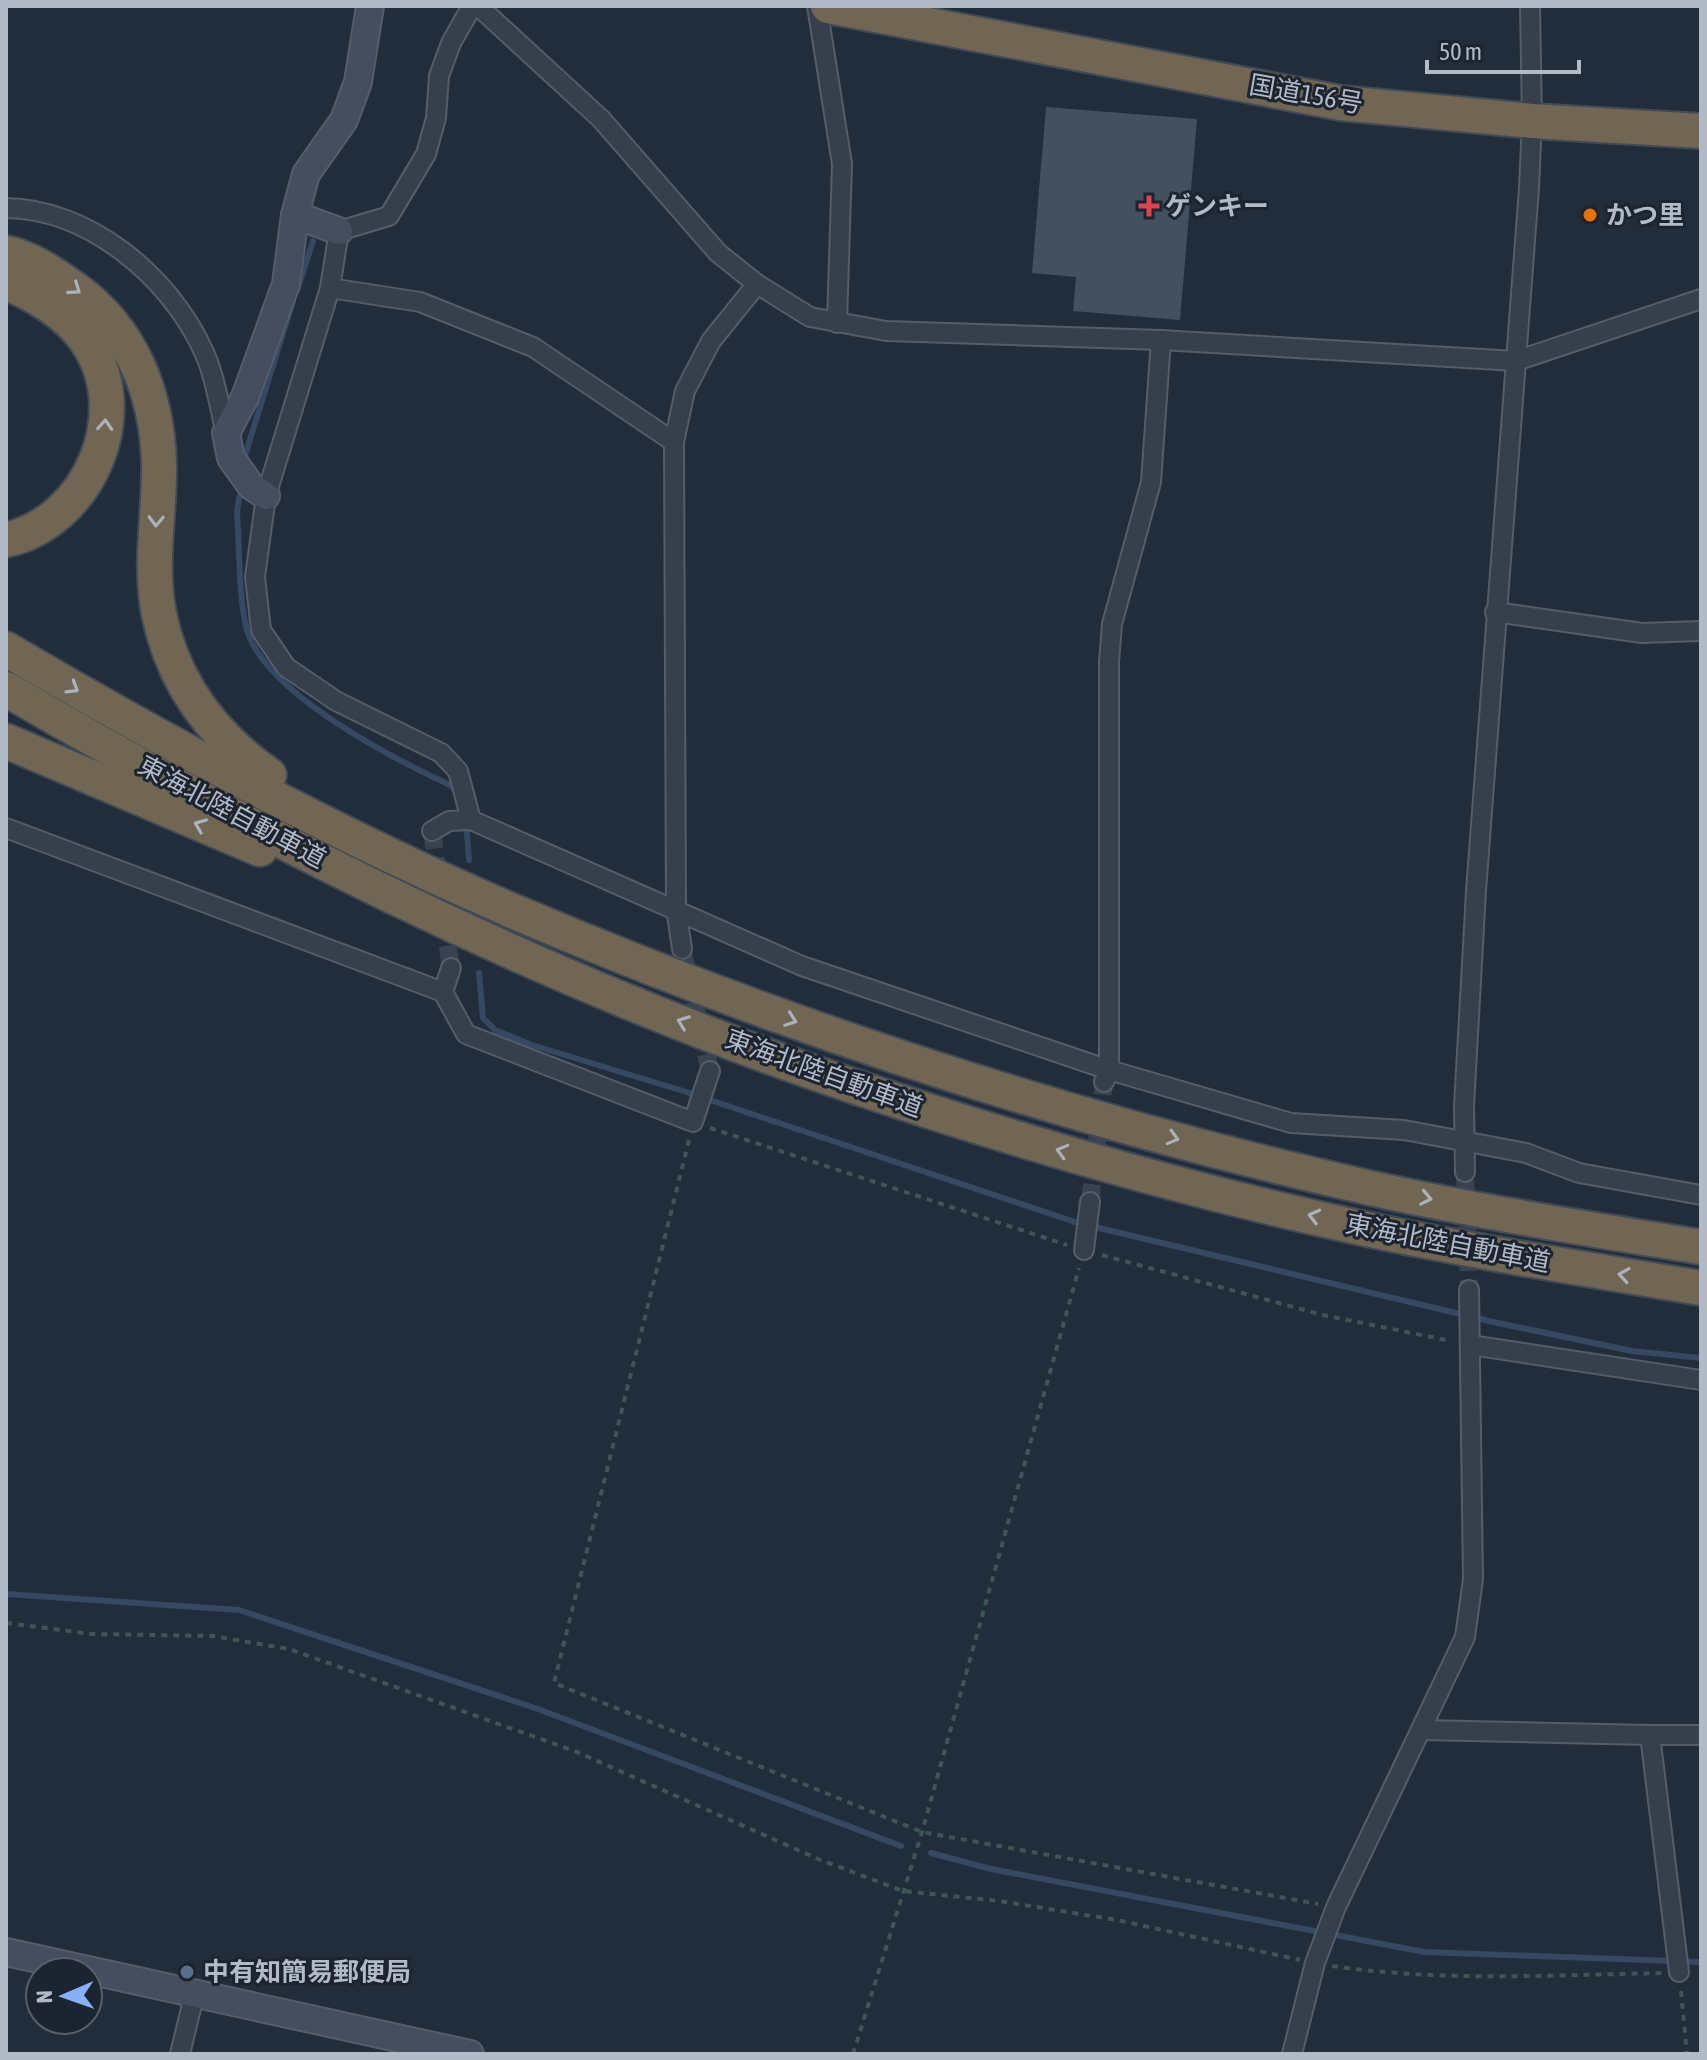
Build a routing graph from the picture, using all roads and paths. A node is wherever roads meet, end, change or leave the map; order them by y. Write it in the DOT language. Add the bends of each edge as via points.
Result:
graph roads {
  1 [pos="370,6"];
  2 [pos="475,6"];
  3 [pos="817,6"];
  4 [pos="828,6"];
  5 [pos="862,6"];
  6 [pos="1530,6"];
  7 [pos="916,22"];
  8 [pos="1532,121"];
  9 [pos="1701,131"];
  10 [pos="6,208"];
  11 [pos="295,215"];
  12 [pos="339,231"];
  13 [pos="6,253"];
  14 [pos="6,282"];
  15 [pos="757,284"];
  16 [pos="330,288"];
  17 [pos="1701,299"];
  18 [pos="837,323"];
  19 [pos="1161,340"];
  20 [pos="1516,361"];
  21 [pos="226,433"];
  22 [pos="674,442"];
  23 [pos="266,496"];
  24 [pos="6,540"];
  25 [pos="1495,612"];
  26 [pos="1701,631"];
  27 [pos="6,649"];
  28 [pos="6,689"];
  29 [pos="6,741"];
  30 [pos="464,821"];
  31 [pos="6,828"];
  32 [pos="432,831"];
  33 [pos="676,908"];
  34 [pos="505,950"];
  35 [pos="679,963"];
  36 [pos="451,968"];
  37 [pos="443,992"];
  38 [pos="1106,1076"];
  39 [pos="708,1078"];
  40 [pos="695,1116"];
  41 [pos="1464,1141"];
  42 [pos="1465,1172"];
  43 [pos="1701,1195"];
  44 [pos="1089,1207"];
  45 [pos="1085,1245"];
  46 [pos="1701,1247"];
  47 [pos="1701,1288"];
  48 [pos="1470,1293"];
  49 [pos="1470,1342"];
  50 [pos="1701,1380"];
  51 [pos="6,1623"];
  52 [pos="1422,1730"];
  53 [pos="1650,1735"];
  54 [pos="1701,1735"];
  55 [pos="922,1832"];
  56 [pos="903,1891"];
  57 [pos="1334,1913"];
  58 [pos="6,1952"];
  59 [pos="1316,1959"];
  60 [pos="1679,1972"];
  61 [pos="194,1996"];
  62 [pos="180,2054"];
  63 [pos="470,2054"];
  64 [pos="853,2054"];
  65 [pos="1292,2054"];
  66 [pos="1687,2054"];
  1 -- 11 [label="street" via="358,82 344,120 306,174"];
  2 -- 12 [label="street" via="451,43 439,76 436,118 419,166 389,216"];
  2 -- 15 [label="street" via="601,119 718,253"];
  3 -- 18 [label="street" via="842,164"];
  4 -- 7 [label="highway, 国道156号"];
  5 -- 7 [label="highway, 国道156号"];
  6 -- 8 [label="street"];
  7 -- 8 [label="highway, 国道156号" via="1341,103"];
  8 -- 9 [label="highway, 国道156号"];
  8 -- 20 [label="street"];
  10 -- 21 [label="street" via="35,208 105,238 173,297 204,352"];
  11 -- 12 [label="street"];
  11 -- 21 [label="street" via="286,284 245,397"];
  12 -- 16 [label="street"];
  13 -- 35 [label="highway, one-way" via="50,271 87,298 120,332 142,370 159,462 154,571 159,614 181,677 209,723 241,755 289,788 358,825"];
  24 -- 14 [label="highway, one-way" via="48,522 75,498 94,471 104,439 106,401 100,369 85,339 60,313"];
  15 -- 18 [label="street" via="810,317"];
  15 -- 22 [label="street" via="711,341 685,391"];
  16 -- 22 [label="street" via="420,302 533,347"];
  16 -- 23 [label="street"];
  17 -- 20 [label="street"];
  18 -- 19 [label="street" via="886,331"];
  19 -- 20 [label="street"];
  19 -- 38 [label="street" via="1151,482 1112,624 1109,662"];
  20 -- 25 [label="street"];
  21 -- 23 [label="street" via="231,458 251,486"];
  22 -- 33 [label="street"];
  23 -- 30 [label="street" via="255,577 261,630 286,667 324,693 441,753 458,771"];
  25 -- 26 [label="street" via="1642,633"];
  25 -- 41 [label="street"];
  27 -- 35 [label="highway, 東海北陸自動車道, one-way" via="351,835 511,910"];
  28 -- 34 [label="highway, 東海北陸自動車道" via="208,800"];
  34 -- 29 [label="highway, one-way"];
  30 -- 32 [label="street"];
  30 -- 33 [label="street"];
  31 -- 37 [label="street"];
  33 -- 35 [label="street"];
  33 -- 38 [label="street" via="802,966"];
  47 -- 34 [label="highway, 東海北陸自動車道, one-way" via="1361,1228 1010,1136 849,1085"];
  35 -- 46 [label="highway, 東海北陸自動車道, one-way" via="858,1044 1202,1146 1372,1188"];
  36 -- 37 [label="street"];
  37 -- 40 [label="street" via="466,1034"];
  38 -- 41 [label="street" via="1291,1123 1404,1130"];
  39 -- 40 [label="street"];
  40 -- 45 [label="path"];
  40 -- 55 [label="path" via="554,1683"];
  41 -- 42 [label="street"];
  41 -- 43 [label="street" via="1526,1153 1579,1173"];
  44 -- 45 [label="street"];
  45 -- 49 [label="path" via="1323,1315"];
  45 -- 55 [label="path"];
  48 -- 49 [label="street"];
  49 -- 50 [label="street"];
  49 -- 52 [label="street" via="1473,1579 1465,1637"];
  51 -- 56 [label="path" via="92,1634 213,1636 289,1649 577,1752"];
  52 -- 53 [label="street"];
  52 -- 57 [label="street"];
  53 -- 54 [label="street"];
  53 -- 60 [label="street"];
  55 -- 56 [label="path"];
  55 -- 57 [label="path"];
  56 -- 59 [label="path" via="1117,1920"];
  56 -- 64 [label="path"];
  57 -- 59 [label="street"];
  58 -- 61 [label="street"];
  59 -- 60 [label="path" via="1374,1972"];
  59 -- 65 [label="street"];
  60 -- 66 [label="path"];
  61 -- 62 [label="street"];
  61 -- 63 [label="street"];
}
